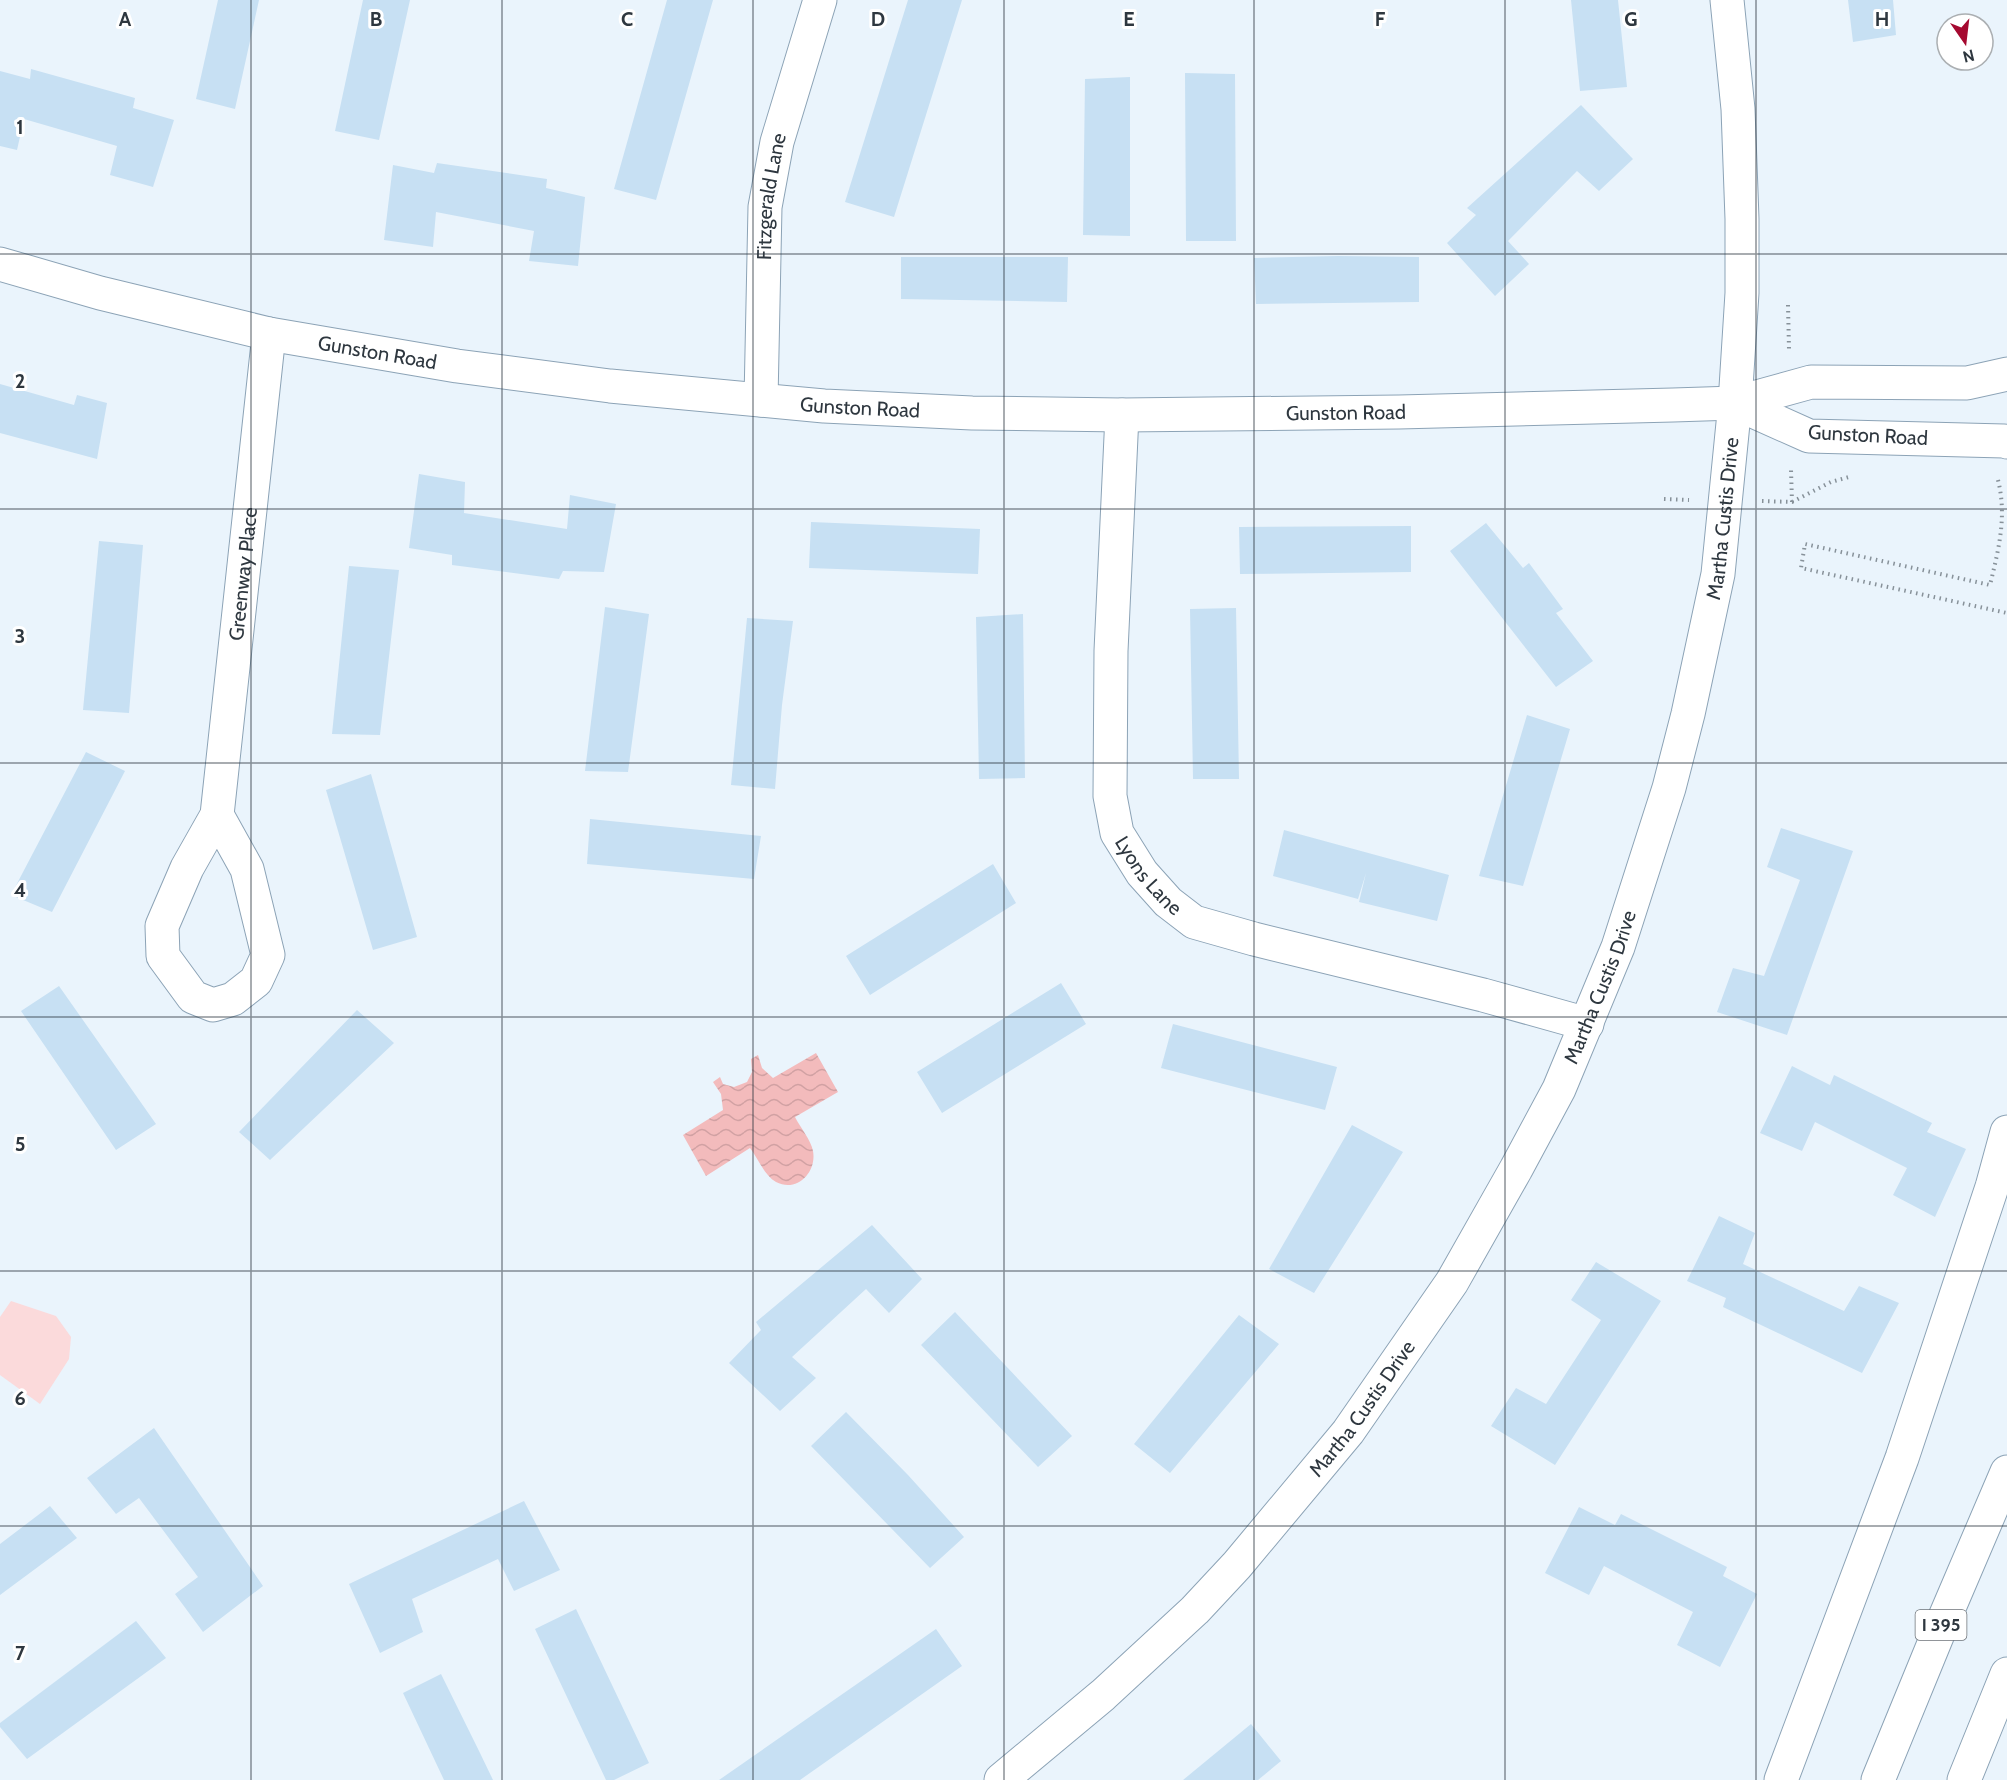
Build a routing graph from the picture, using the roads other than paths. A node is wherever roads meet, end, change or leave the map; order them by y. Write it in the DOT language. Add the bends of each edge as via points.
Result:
graph roads {
  1 [pos="820,0"];
  2 [pos="1727,0"];
  3 [pos="0,264"];
  4 [pos="269,334"];
  5 [pos="2007,374"];
  6 [pos="761,400"];
  7 [pos="1735,403"];
  8 [pos="1122,416"];
  9 [pos="2007,442"];
  10 [pos="217,815"];
  11 [pos="1587,1024"];
  12 [pos="2007,1132"];
  13 [pos="2007,1472"];
  14 [pos="2007,1674"];
  15 [pos="1001,1780"];
  16 [pos="1781,1780"];
  17 [pos="1878,1780"];
  18 [pos="1964,1780"];
  1 -- 6 [label="main road, Fitzgerald Lane" via="777,142 765,207"];
  2 -- 7 [label="main road, Martha Custis Drive" via="1738,109 1742,219"];
  3 -- 4 [label="main road, Gunston Road"];
  4 -- 6 [label="main road, Gunston Road" via="457,366"];
  4 -- 10 [label="main road, Greenway Place"];
  5 -- 7 [label="main road, Gunston Road" via="1967,383 1811,382"];
  6 -- 8 [label="main road, Gunston Road" via="824,406"];
  7 -- 8 [label="main road, Gunston Road"];
  7 -- 9 [label="main road, Gunston Road" via="1809,436"];
  7 -- 11 [label="main road, Martha Custis Drive" via="1718,574 1688,714 1669,788 1618,947"];
  8 -- 11 [label="main road, Lyons Lane" via="1111,651 1110,796 1117,833 1142,873 1168,902 1194,922"];
  10 -- 10 [label="main road, Greenway Place" via="162,926 163,956 193,997 213,1005 233,999 256,981 268,956 247,869"];
  11 -- 15 [label="main road, Martha Custis Drive" via="1559,1089 1452,1282 1348,1432 1195,1610 1103,1695"];
  12 -- 16 [label="main road" via="1902,1458"];
  13 -- 17 [label="main road, I 395"];
  14 -- 18 [label="main road"];
}
